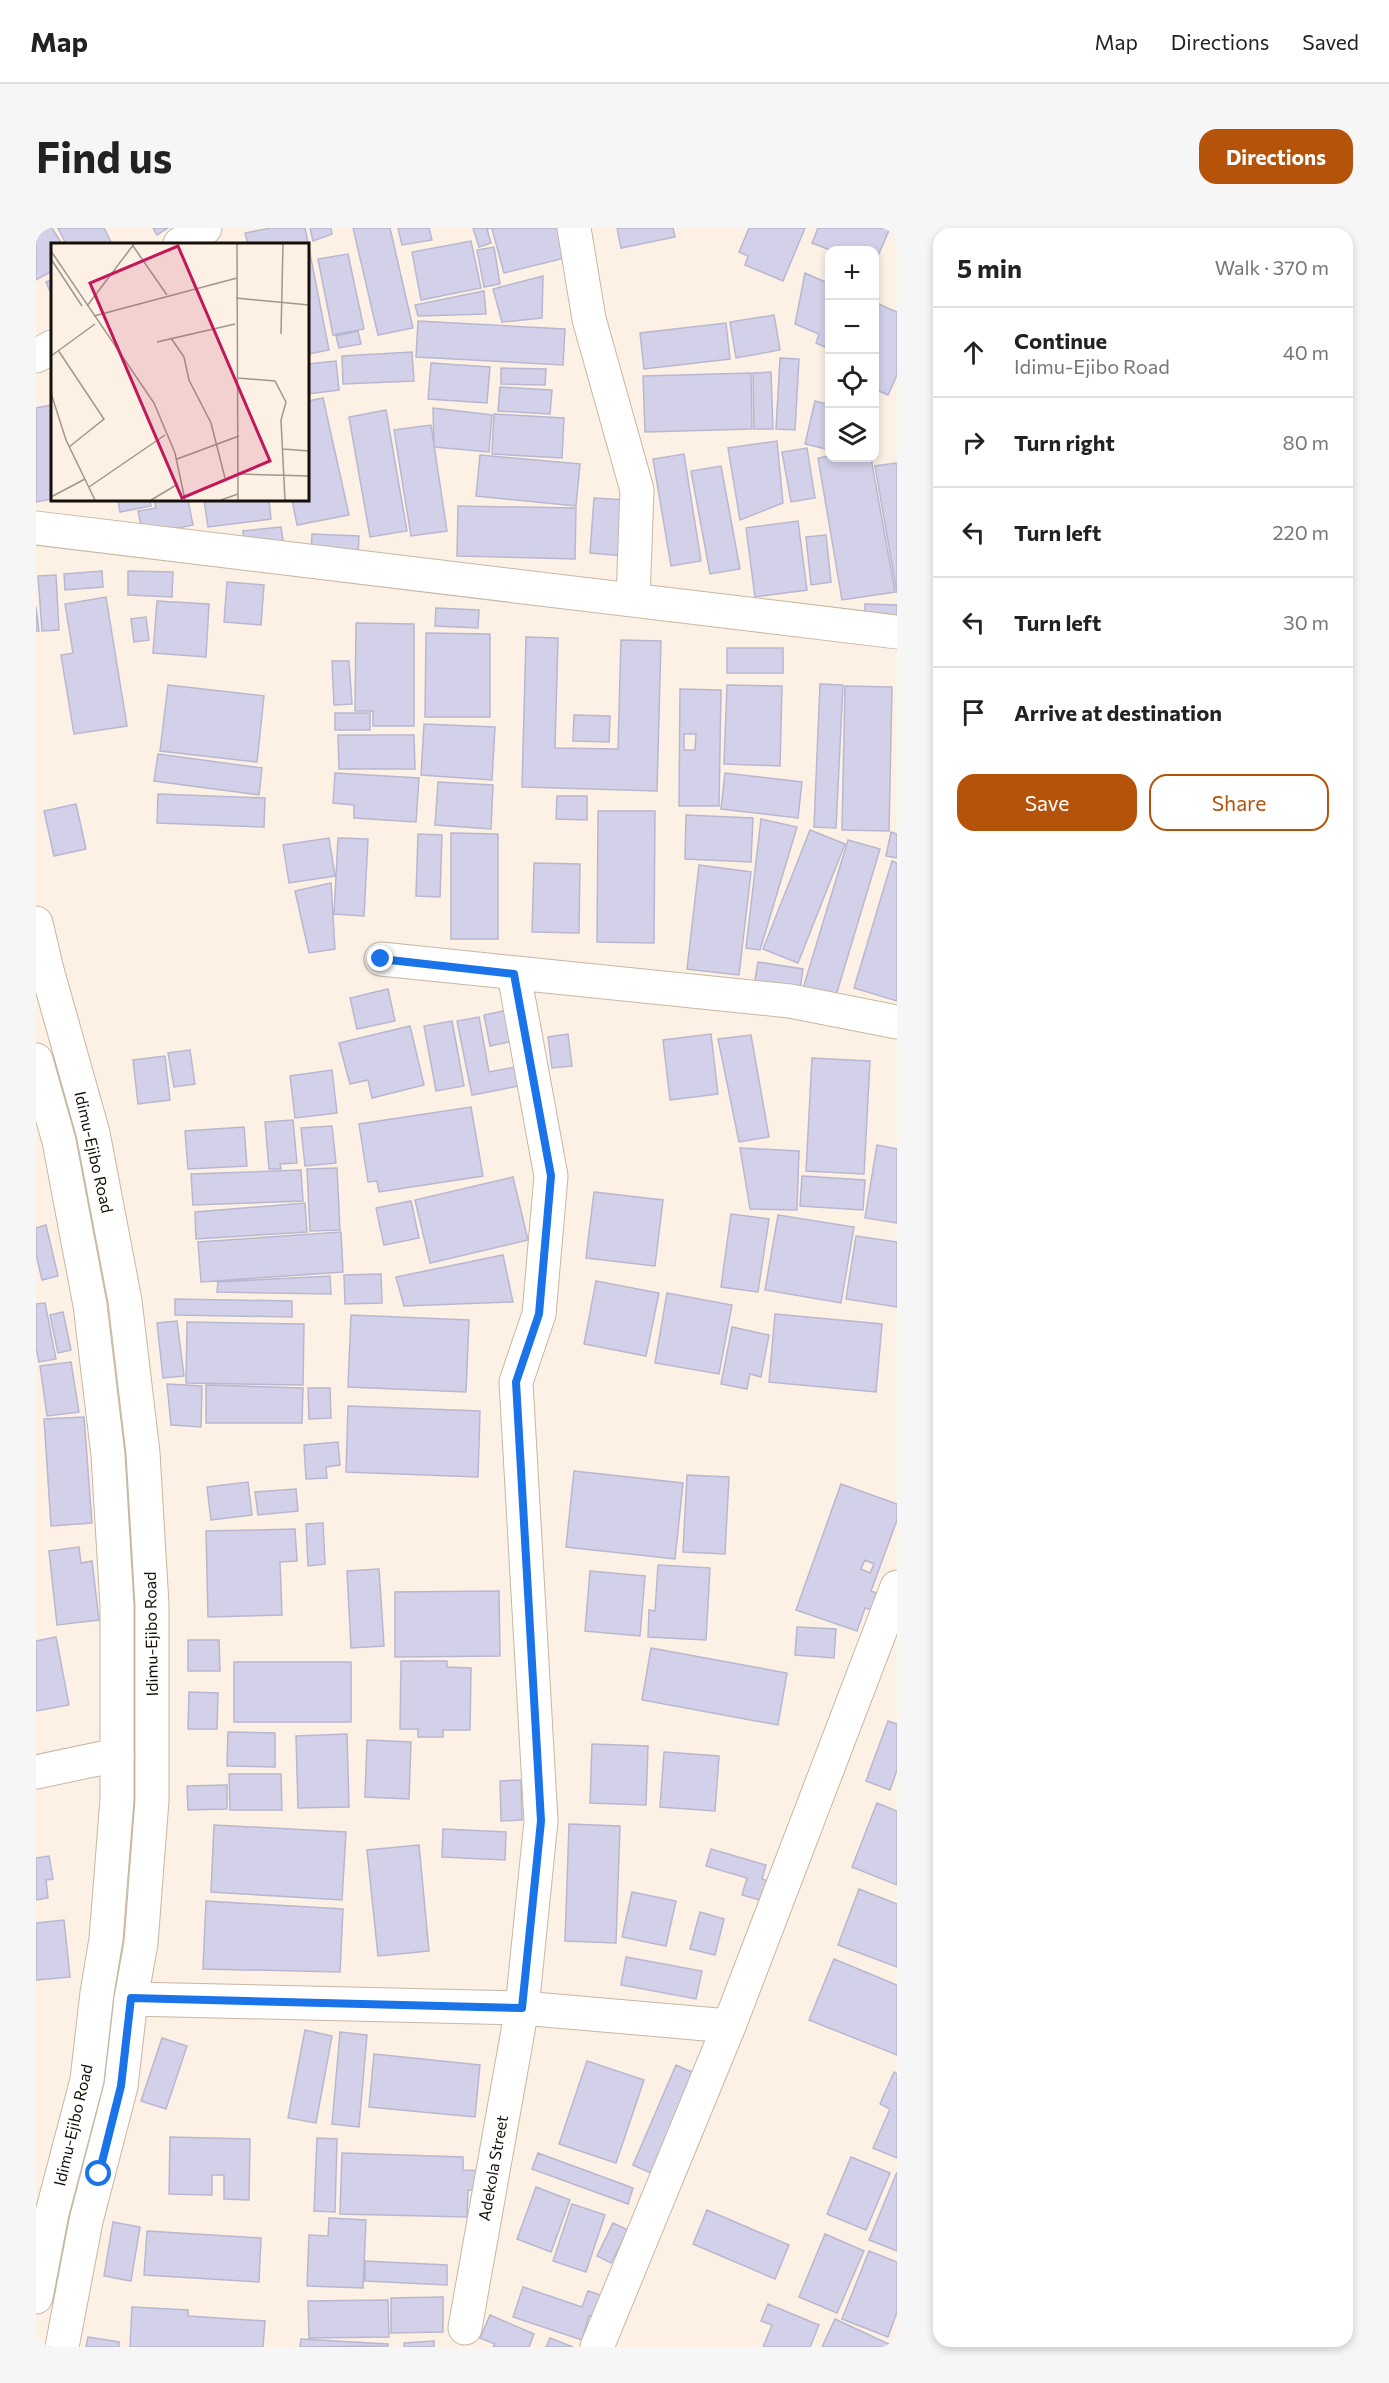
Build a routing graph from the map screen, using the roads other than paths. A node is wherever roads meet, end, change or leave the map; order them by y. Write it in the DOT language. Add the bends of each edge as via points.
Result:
graph roads {
  1 [pos="205,228"];
  2 [pos="574,228"];
  3 [pos="182,243"];
  4 [pos="51,348"];
  5 [pos="36,356"];
  6 [pos="36,528"];
  7 [pos="633,600"];
  8 [pos="897,632"];
  9 [pos="36,923"];
  10 [pos="381,959"];
  11 [pos="514,974"];
  12 [pos="897,1022"];
  13 [pos="36,1060"];
  14 [pos="897,1587"];
  15 [pos="117,1755"];
  16 [pos="36,1772"];
  17 [pos="131,1998"];
  18 [pos="522,2008"];
  19 [pos="729,2026"];
  20 [pos="44,2214"];
  21 [pos="36,2297"];
  22 [pos="465,2328"];
  23 [pos="62,2347"];
  24 [pos="597,2347"];
  1 -- 3 [label="street"];
  2 -- 7 [label="street" via="588,319 637,490"];
  4 -- 5 [label="street"];
  6 -- 7 [label="street"];
  7 -- 8 [label="street"];
  9 -- 17 [label="street, Idimu-Ejibo Road" via="93,1133 125,1300 143,1453 152,1605 152,1800 141,1944"];
  10 -- 11 [label="street"];
  11 -- 12 [label="street" via="790,1001"];
  11 -- 18 [label="street, Adekola Street" via="551,1176 539,1314 516,1382 541,1821"];
  13 -- 15 [label="street, Idimu-Ejibo Road" via="59,1141 88,1294 108,1455 117,1606"];
  14 -- 19 [label="street"];
  15 -- 16 [label="street"];
  15 -- 20 [label="street, Idimu-Ejibo Road" via="106,1939 87,2080"];
  17 -- 18 [label="street"];
  17 -- 23 [label="street, Idimu-Ejibo Road" via="121,2086 86,2221"];
  18 -- 19 [label="street"];
  18 -- 22 [label="street, Adekola Street"];
  19 -- 24 [label="street"];
  20 -- 21 [label="street, Idimu-Ejibo Road"];
}
